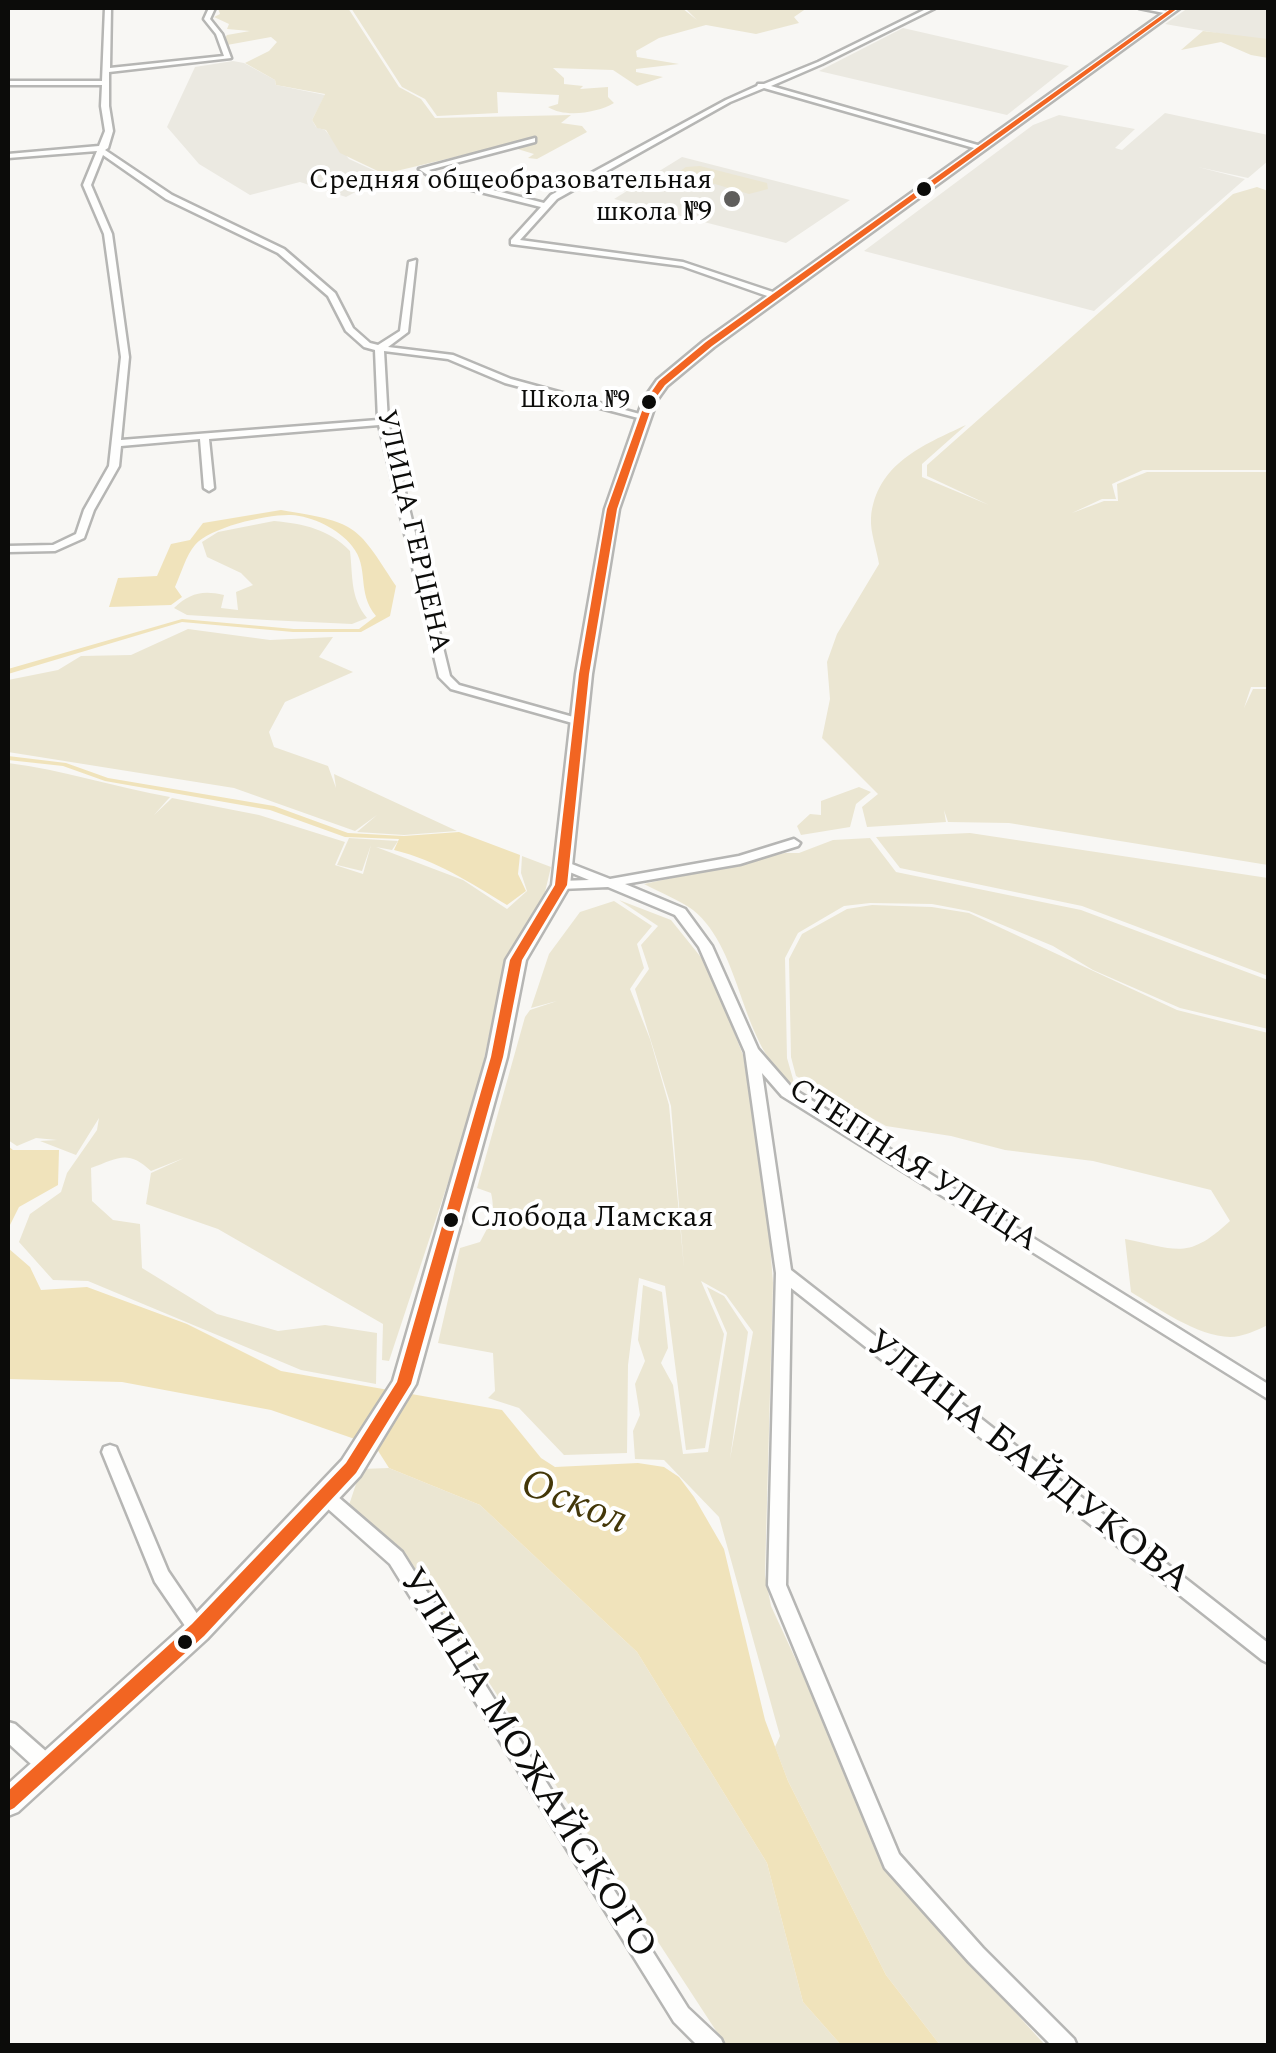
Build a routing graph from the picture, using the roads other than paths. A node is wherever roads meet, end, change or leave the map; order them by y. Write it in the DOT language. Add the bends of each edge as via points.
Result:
graph roads {
  1 [pos="108,8"];
  2 [pos="212,8"];
  3 [pos="932,8"];
  4 [pos="1142,8"];
  5 [pos="1172,10"];
  6 [pos="109,70"];
  7 [pos="8,83"];
  8 [pos="106,83"];
  9 [pos="760,85"];
  10 [pos="532,140"];
  11 [pos="978,148"];
  12 [pos="104,150"];
  13 [pos="8,156"];
  14 [pos="546,206"];
  15 [pos="413,262"];
  16 [pos="776,296"];
  17 [pos="379,348"];
  18 [pos="642,416"];
  19 [pos="383,422"];
  20 [pos="204,436"];
  21 [pos="118,443"];
  22 [pos="210,488"];
  23 [pos="8,549"];
  24 [pos="580,722"];
  25 [pos="794,843"];
  26 [pos="564,865"];
  27 [pos="609,883"];
  28 [pos="561,885"];
  29 [pos="752,1052"];
  30 [pos="784,1273"];
  31 [pos="1268,1392"];
  32 [pos="110,1452"];
  33 [pos="324,1496"];
  34 [pos="198,1630"];
  35 [pos="1268,1654"];
  36 [pos="8,1732"];
  37 [pos="50,1767"];
  38 [pos="8,1802"];
  39 [pos="714,2046"];
  40 [pos="1067,2046"];
  1 -- 6 [label="street"];
  2 -- 6 [label="street" via="207,19 228,58"];
  3 -- 9 [label="street"];
  4 -- 5 [label="street"];
  5 -- 11 [label="main road"];
  6 -- 8 [label="street"];
  7 -- 8 [label="street"];
  8 -- 12 [label="street"];
  9 -- 11 [label="street"];
  9 -- 14 [label="street"];
  10 -- 14 [label="street" via="423,169"];
  11 -- 16 [label="main road"];
  12 -- 13 [label="street"];
  12 -- 17 [label="street" via="169,198 281,251 332,295 366,345"];
  12 -- 21 [label="street" via="87,185 108,234 125,357"];
  14 -- 16 [label="street" via="514,242 682,264"];
  15 -- 17 [label="street" via="404,332"];
  16 -- 18 [label="main road" via="684,363"];
  17 -- 18 [label="street" via="450,357 508,381"];
  17 -- 19 [label="street, УЛИЦА ГЕРЦЕНА"];
  18 -- 24 [label="main road" via="612,509"];
  19 -- 20 [label="street"];
  19 -- 24 [label="street, УЛИЦА ГЕРЦЕНА" via="444,676 455,687"];
  20 -- 21 [label="street"];
  20 -- 22 [label="street"];
  21 -- 23 [label="street" via="80,536 54,548"];
  24 -- 26 [label="main road"];
  25 -- 27 [label="street" via="740,860"];
  26 -- 27 [label="street"];
  26 -- 28 [label="main road"];
  27 -- 28 [label="street, СТЕПНАЯ УЛИЦА"];
  27 -- 29 [label="street, СТЕПНАЯ УЛИЦА" via="680,912 705,946"];
  28 -- 33 [label="main road" via="516,960 497,1057 404,1384 367,1448"];
  29 -- 30 [label="street"];
  29 -- 31 [label="street, СТЕПНАЯ УЛИЦА" via="788,1092"];
  30 -- 35 [label="street, УЛИЦА БАЙДУКОВА"];
  30 -- 40 [label="street" via="776,1585 892,1862"];
  32 -- 34 [label="street" via="161,1576"];
  33 -- 34 [label="main road"];
  33 -- 39 [label="street, УЛИЦА МОЖАЙСКОГО" via="396,1558 681,2014"];
  34 -- 37 [label="main road"];
  36 -- 37 [label="street"];
  37 -- 38 [label="main road"];
}
